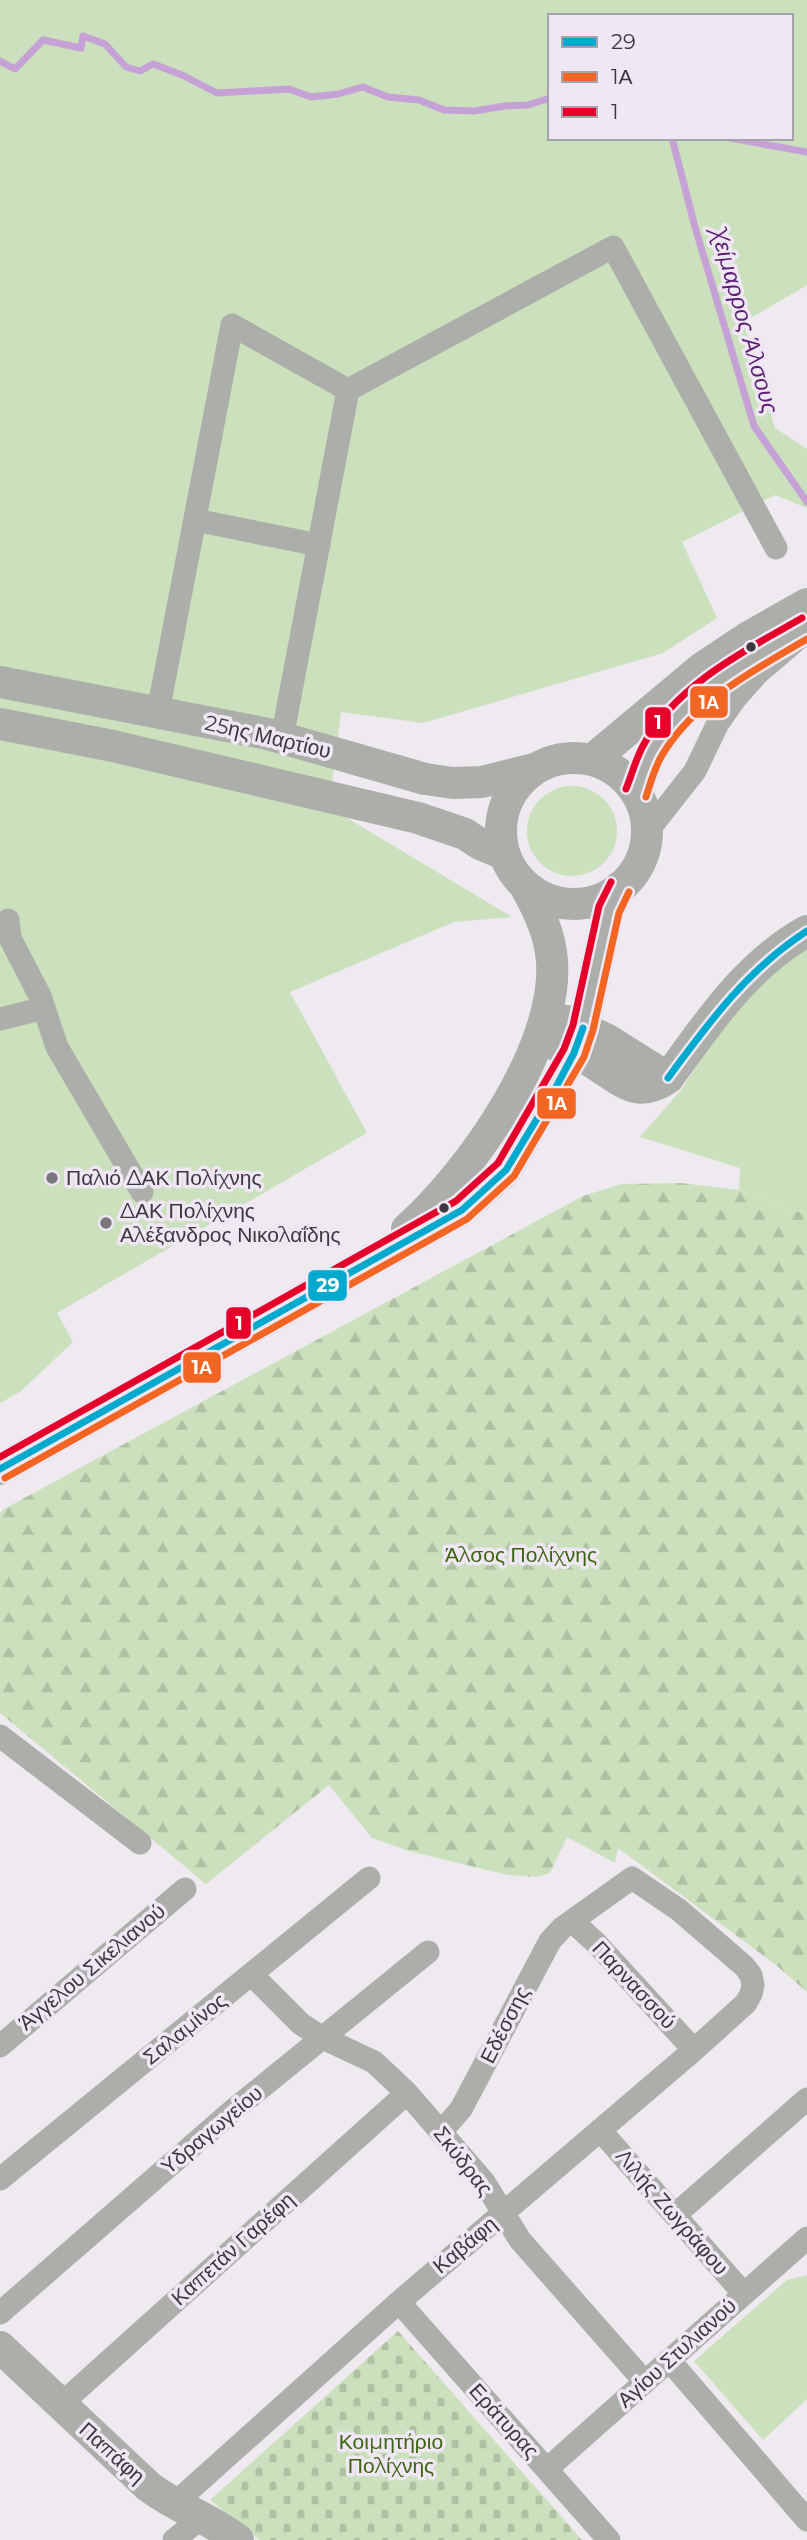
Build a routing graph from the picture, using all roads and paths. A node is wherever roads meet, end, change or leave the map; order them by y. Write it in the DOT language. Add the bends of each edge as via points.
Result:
graph roads {
  1 [pos="348,390"];
  2 [pos="195,520"];
  3 [pos="319,545"];
  4 [pos="776,548"];
  5 [pos="807,604"];
  6 [pos="807,629"];
  7 [pos="0,682"];
  8 [pos="158,712"];
  9 [pos="0,724"];
  10 [pos="282,738"];
  11 [pos="592,760"];
  12 [pos="534,769"];
  13 [pos="636,793"];
  14 [pos="647,832"];
  15 [pos="504,855"];
  16 [pos="525,886"];
  17 [pos="620,887"];
  18 [pos="8,920"];
  19 [pos="807,931"];
  20 [pos="44,1008"];
  21 [pos="0,1019"];
  22 [pos="542,1025"];
  23 [pos="578,1041"];
  24 [pos="142,1192"];
  25 [pos="364,1267"];
  26 [pos="0,1469"];
  27 [pos="0,1736"];
  28 [pos="140,1843"];
  29 [pos="369,1878"];
  30 [pos="185,1889"];
  31 [pos="572,1921"];
  32 [pos="428,1952"];
  33 [pos="251,1975"];
  34 [pos="752,1986"];
  35 [pos="323,2038"];
  36 [pos="0,2046"];
  37 [pos="694,2050"];
  38 [pos="407,2093"];
  39 [pos="807,2099"];
  40 [pos="600,2130"];
  41 [pos="441,2132"];
  42 [pos="0,2179"];
  43 [pos="502,2214"];
  44 [pos="675,2215"];
  45 [pos="807,2238"];
  46 [pos="744,2294"];
  47 [pos="399,2302"];
  48 [pos="0,2313"];
  49 [pos="0,2347"];
  50 [pos="669,2360"];
  51 [pos="645,2382"];
  52 [pos="60,2405"];
  53 [pos="547,2469"];
  54 [pos="188,2511"];
  55 [pos="807,2520"];
  56 [pos="174,2540"];
  57 [pos="238,2540"];
  58 [pos="610,2540"];
  1 -- 2 [label="street" via="232,325"];
  1 -- 3 [label="street"];
  1 -- 4 [label="street" via="613,247"];
  2 -- 3 [label="street"];
  2 -- 8 [label="street"];
  3 -- 10 [label="street"];
  5 -- 11 [label="street" via="702,668"];
  6 -- 13 [label="street" via="745,665 682,714 653,748"];
  6 -- 14 [label="street" via="735,699 695,771"];
  7 -- 8 [label="street, 25ης Μαρτίου"];
  8 -- 10 [label="street, 25ης Μαρτίου"];
  9 -- 15 [label="street, 25ης Μαρτίου" via="418,818 465,834"];
  10 -- 12 [label="street, 25ης Μαρτίου" via="453,783 482,782"];
  11 -- 12 [label="street" via="572,757"];
  11 -- 13 [label="street" via="625,778"];
  12 -- 15 [label="street" via="516,785 504,806 500,830"];
  13 -- 14 [label="street"];
  14 -- 17 [label="street" via="639,863"];
  15 -- 16 [label="street"];
  16 -- 17 [label="street" via="542,898 562,903 603,898"];
  16 -- 22 [label="street" via="539,909 552,960 552,987"];
  17 -- 23 [label="street" via="604,927"];
  18 -- 20 [label="street" via="12,943"];
  19 -- 23 [label="street" via="775,951 742,982 668,1078 628,1052"];
  20 -- 21 [label="street"];
  20 -- 24 [label="street" via="57,1047"];
  22 -- 23 [label="street"];
  22 -- 25 [label="street" via="499,1119 478,1150 430,1208"];
  23 -- 25 [label="street" via="506,1170 462,1210"];
  25 -- 26 [label="street"];
  27 -- 28 [label="street"];
  29 -- 33 [label="street, Σαλαμίνος"];
  30 -- 36 [label="street, Άγγελου Σικελιανού"];
  31 -- 34 [label="street, Εδέσσης" via="632,1878 679,1910 744,1966"];
  31 -- 37 [label="street, Παρνασσού"];
  31 -- 41 [label="street, Εδέσσης" via="544,1950 461,2109"];
  32 -- 35 [label="street, Υδραγωγείου"];
  33 -- 35 [label="street, Σκύδρας" via="294,2018"];
  33 -- 42 [label="street, Σαλαμίνος"];
  34 -- 37 [label="street, Καβάφη" via="746,2003"];
  35 -- 38 [label="street, Σκύδρας" via="374,2062"];
  35 -- 48 [label="street, Υδραγωγείου"];
  37 -- 40 [label="street, Καβάφη"];
  38 -- 41 [label="street, Σκύδρας"];
  38 -- 52 [label="street, Καπετάν Γαρέφη"];
  39 -- 44 [label="street"];
  40 -- 43 [label="street, Καβάφη"];
  40 -- 44 [label="street, Λιλής Ζωγράφου"];
  41 -- 43 [label="street, Σκύδρας" via="484,2182"];
  43 -- 47 [label="street, Καβάφη"];
  43 -- 51 [label="street, Σκύδρας"];
  44 -- 46 [label="street, Λιλής Ζωγράφου"];
  45 -- 46 [label="street, Αγίου Στυλιανού"];
  46 -- 50 [label="street, Αγίου Στυλιανού"];
  47 -- 53 [label="street, Εράτυρας"];
  47 -- 54 [label="street, Καβάφη"];
  49 -- 52 [label="street, Παπάφη"];
  50 -- 51 [label="street, Αγίου Στυλιανού"];
  50 -- 55 [label="street"];
  51 -- 53 [label="street, Αγίου Στυλιανού"];
  52 -- 54 [label="street, Παπάφη" via="148,2486"];
  53 -- 58 [label="street, Εράτυρας"];
  54 -- 56 [label="street, Καβάφη"];
  54 -- 57 [label="street, Παπάφη"];
}
